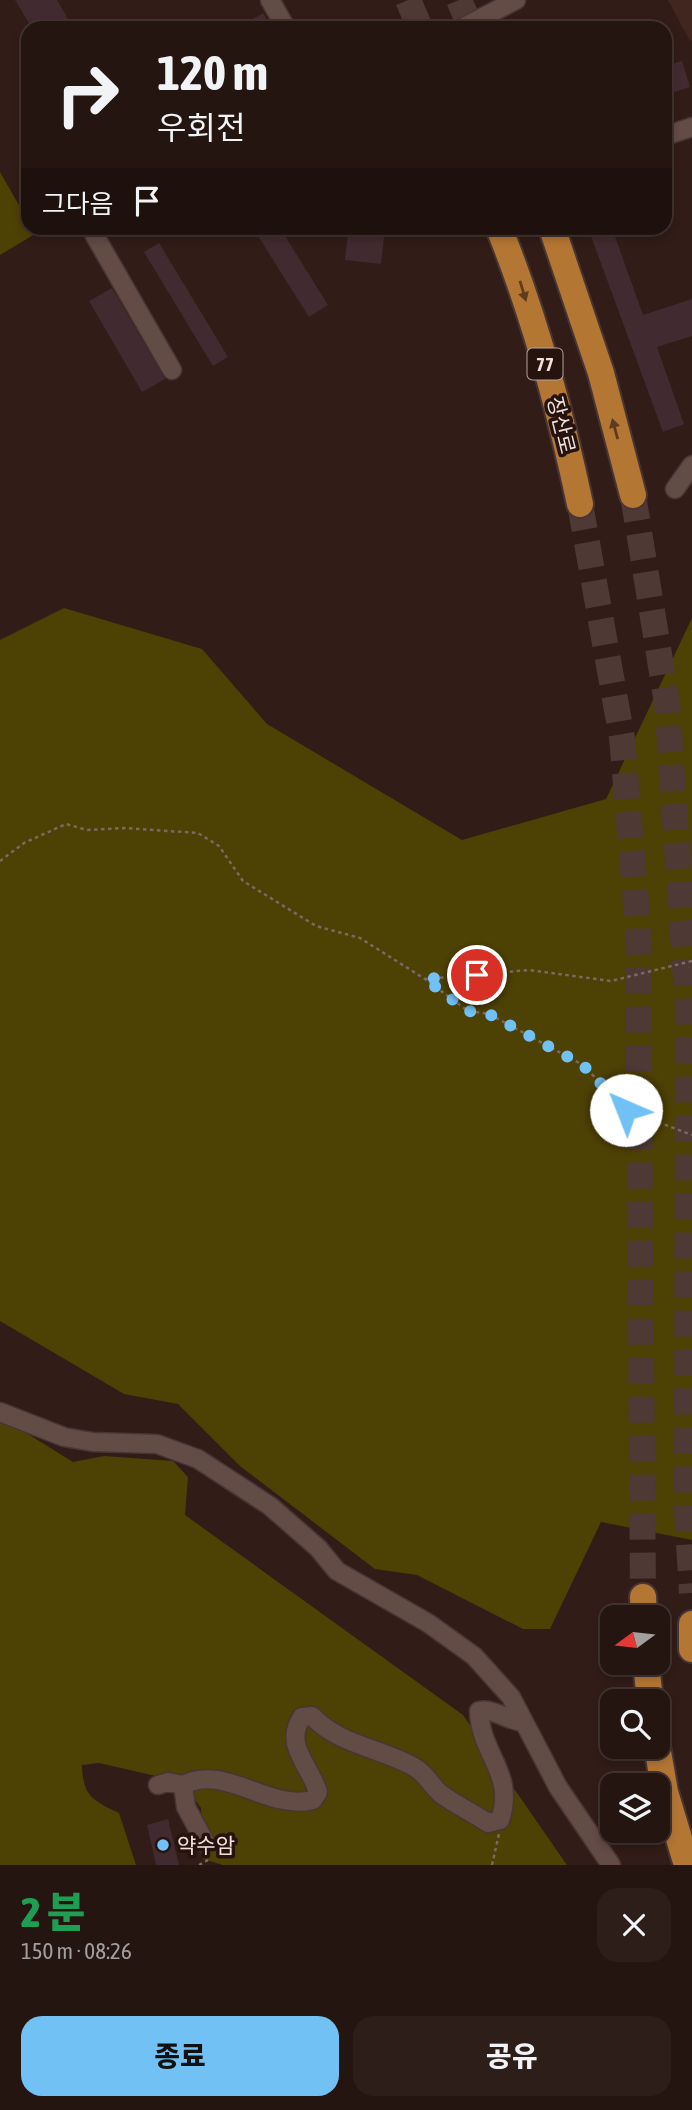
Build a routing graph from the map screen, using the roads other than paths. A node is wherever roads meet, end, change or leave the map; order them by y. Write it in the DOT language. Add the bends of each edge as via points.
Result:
graph roads {
  1 [pos="270,0"];
  2 [pos="516,0"];
  3 [pos="282,21"];
  4 [pos="476,21"];
  5 [pos="692,127"];
  6 [pos="672,134"];
  7 [pos="96,235"];
  8 [pos="502,235"];
  9 [pos="554,235"];
  10 [pos="172,370"];
  11 [pos="692,465"];
  12 [pos="675,489"];
  13 [pos="633,495"];
  14 [pos="580,504"];
  15 [pos="0,1412"];
  16 [pos="692,1624"];
  17 [pos="692,1649"];
  18 [pos="524,1722"];
  19 [pos="158,1785"];
  20 [pos="183,1785"];
  21 [pos="670,1809"];
  22 [pos="670,1825"];
  23 [pos="206,1844"];
  24 [pos="611,1865"];
  25 [pos="676,1865"];
  26 [pos="687,1865"];
  1 -- 3 [label="street"];
  2 -- 4 [label="street"];
  5 -- 6 [label="street"];
  7 -- 10 [label="street"];
  8 -- 14 [label="highway, 장산로 / 77, one-way" via="552,387"];
  13 -- 9 [label="highway, 77, one-way" via="601,373"];
  11 -- 12 [label="street"];
  15 -- 18 [label="street" via="64,1437 157,1444 198,1459 270,1506 337,1571 428,1623 474,1656 511,1697"];
  16 -- 17 [label="highway"];
  18 -- 20 [label="street" via="489,1709 479,1711 479,1725 504,1781 507,1801 500,1820 488,1823 440,1793 419,1769 337,1735 312,1716 302,1717 295,1728 295,1744 318,1792 313,1800 273,1799 215,1779 197,1778"];
  18 -- 24 [label="street" via="558,1787"];
  19 -- 20 [label="street"];
  20 -- 23 [label="street" via="186,1807"];
  21 -- 26 [label="highway"];
  22 -- 25 [label="highway"];
}
